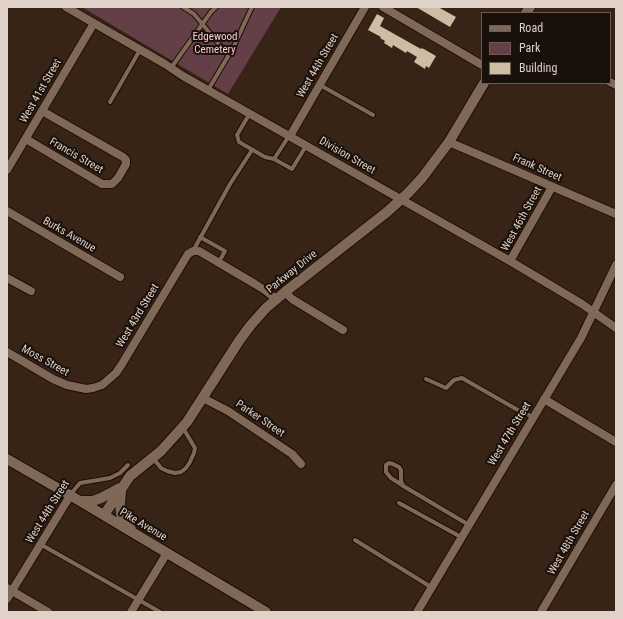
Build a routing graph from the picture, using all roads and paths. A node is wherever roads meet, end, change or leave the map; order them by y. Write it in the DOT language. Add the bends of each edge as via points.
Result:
graph roads {
  1 [pos="66,7"];
  2 [pos="182,7"];
  3 [pos="216,7"];
  4 [pos="252,7"];
  5 [pos="365,7"];
  6 [pos="383,7"];
  7 [pos="94,23"];
  8 [pos="203,24"];
  9 [pos="140,50"];
  10 [pos="228,55"];
  11 [pos="481,64"];
  12 [pos="171,68"];
  13 [pos="320,84"];
  14 [pos="483,84"];
  15 [pos="208,90"];
  16 [pos="110,102"];
  17 [pos="42,111"];
  18 [pos="250,113"];
  19 [pos="373,116"];
  20 [pos="290,136"];
  21 [pos="26,139"];
  22 [pos="449,142"];
  23 [pos="306,146"];
  24 [pos="252,150"];
  25 [pos="274,159"];
  26 [pos="7,170"];
  27 [pos="552,187"];
  28 [pos="400,200"];
  29 [pos="7,211"];
  30 [pos="616,214"];
  31 [pos="200,237"];
  32 [pos="193,250"];
  33 [pos="510,261"];
  34 [pos="219,263"];
  35 [pos="616,265"];
  36 [pos="120,277"];
  37 [pos="7,278"];
  38 [pos="31,291"];
  39 [pos="285,292"];
  40 [pos="276,299"];
  41 [pos="594,312"];
  42 [pos="616,328"];
  43 [pos="343,330"];
  44 [pos="7,352"];
  45 [pos="426,379"];
  46 [pos="96,387"];
  47 [pos="203,398"];
  48 [pos="544,399"];
  49 [pos="533,417"];
  50 [pos="182,428"];
  51 [pos="616,442"];
  52 [pos="153,458"];
  53 [pos="8,463"];
  54 [pos="301,464"];
  55 [pos="128,465"];
  56 [pos="616,485"];
  57 [pos="403,486"];
  58 [pos="121,487"];
  59 [pos="70,496"];
  60 [pos="80,501"];
  61 [pos="399,503"];
  62 [pos="104,515"];
  63 [pos="469,525"];
  64 [pos="134,534"];
  65 [pos="462,538"];
  66 [pos="356,540"];
  67 [pos="40,544"];
  68 [pos="167,553"];
  69 [pos="432,588"];
  70 [pos="9,590"];
  71 [pos="7,599"];
  72 [pos="138,599"];
  73 [pos="263,611"];
  74 [pos="48,612"];
  75 [pos="131,612"];
  76 [pos="160,612"];
  77 [pos="417,612"];
  78 [pos="541,612"];
  1 -- 7 [label="street, Division Street"];
  2 -- 8 [label="lane" via="194,14"];
  3 -- 8 [label="lane"];
  4 -- 10 [label="lane"];
  5 -- 13 [label="street, West 44th Street"];
  6 -- 11 [label="street"];
  7 -- 9 [label="street, Division Street"];
  7 -- 17 [label="street, West 41st Street"];
  8 -- 10 [label="lane"];
  8 -- 12 [label="lane"];
  9 -- 12 [label="street, Division Street"];
  9 -- 16 [label="lane"];
  10 -- 15 [label="lane"];
  12 -- 15 [label="street, Division Street"];
  13 -- 19 [label="lane"];
  13 -- 20 [label="street, West 44th Street"];
  14 -- 22 [label="street, Parkway Drive"];
  15 -- 18 [label="street, Division Street"];
  17 -- 21 [label="street, West 41st Street"];
  17 -- 21 [label="street, Francis Street" via="123,157 126,164 112,184 102,184"];
  18 -- 20 [label="street, Division Street"];
  18 -- 24 [label="lane" via="237,135 239,142"];
  20 -- 23 [label="street, Division Street"];
  20 -- 25 [label="lane"];
  21 -- 26 [label="street, West 41st Street"];
  22 -- 27 [label="street, Frank Street"];
  22 -- 28 [label="street, Parkway Drive" via="422,178"];
  23 -- 25 [label="lane" via="292,169"];
  23 -- 28 [label="street, Division Street"];
  24 -- 25 [label="lane"];
  24 -- 31 [label="lane"];
  27 -- 30 [label="street, Frank Street"];
  27 -- 33 [label="street, West 46th Street"];
  28 -- 33 [label="street, Division Street"];
  28 -- 39 [label="street, Parkway Drive"];
  29 -- 36 [label="street, Burks Avenue"];
  31 -- 32 [label="lane"];
  31 -- 34 [label="lane" via="225,251"];
  32 -- 34 [label="street"];
  32 -- 46 [label="street, West 43rd Street" via="188,254 122,364 108,380"];
  33 -- 41 [label="street, Division Street"];
  34 -- 40 [label="street"];
  35 -- 41 [label="street, West 47th Street"];
  37 -- 38 [label="street"];
  39 -- 40 [label="street, Parkway Drive"];
  39 -- 43 [label="street" via="292,299"];
  40 -- 47 [label="street, Parkway Drive" via="250,326"];
  41 -- 42 [label="street, Division Street"];
  41 -- 48 [label="street, West 47th Street"];
  44 -- 46 [label="street, Moss Street" via="60,383 86,389"];
  45 -- 49 [label="lane" via="446,388 454,380 462,378"];
  47 -- 50 [label="street, Parkway Drive"];
  47 -- 54 [label="street, Parker Street" via="228,411 292,454"];
  48 -- 49 [label="street, West 47th Street"];
  48 -- 51 [label="street"];
  49 -- 63 [label="street, West 47th Street"];
  50 -- 52 [label="street, Parkway Drive"];
  50 -- 52 [label="lane" via="195,448 186,468 175,473 167,471"];
  52 -- 58 [label="street, Parkway Drive" via="130,476"];
  53 -- 59 [label="street, Pike Avenue"];
  55 -- 59 [label="lane, West 44th Street" via="110,478 80,482"];
  56 -- 78 [label="street, West 48th Street"];
  57 -- 57 [label="lane" via="387,475 386,465 393,464 399,467"];
  57 -- 63 [label="lane"];
  58 -- 60 [label="street, Parkway Drive" via="102,498"];
  58 -- 62 [label="street, Parkway Drive"];
  58 -- 64 [label="street" via="121,514 125,524"];
  59 -- 60 [label="street, Pike Avenue"];
  59 -- 67 [label="street, West 44th Street"];
  60 -- 62 [label="street, Pike Avenue"];
  61 -- 65 [label="lane"];
  62 -- 64 [label="street, Pike Avenue"];
  63 -- 65 [label="street, West 47th Street"];
  64 -- 68 [label="street, Pike Avenue"];
  65 -- 69 [label="street, West 47th Street"];
  66 -- 69 [label="lane"];
  67 -- 70 [label="street, West 44th Street"];
  67 -- 72 [label="lane"];
  68 -- 72 [label="street"];
  68 -- 73 [label="street, Pike Avenue"];
  69 -- 77 [label="street, West 47th Street"];
  70 -- 71 [label="street, West 44th Street"];
  70 -- 74 [label="street"];
  72 -- 75 [label="street"];
  72 -- 76 [label="lane"];
}
